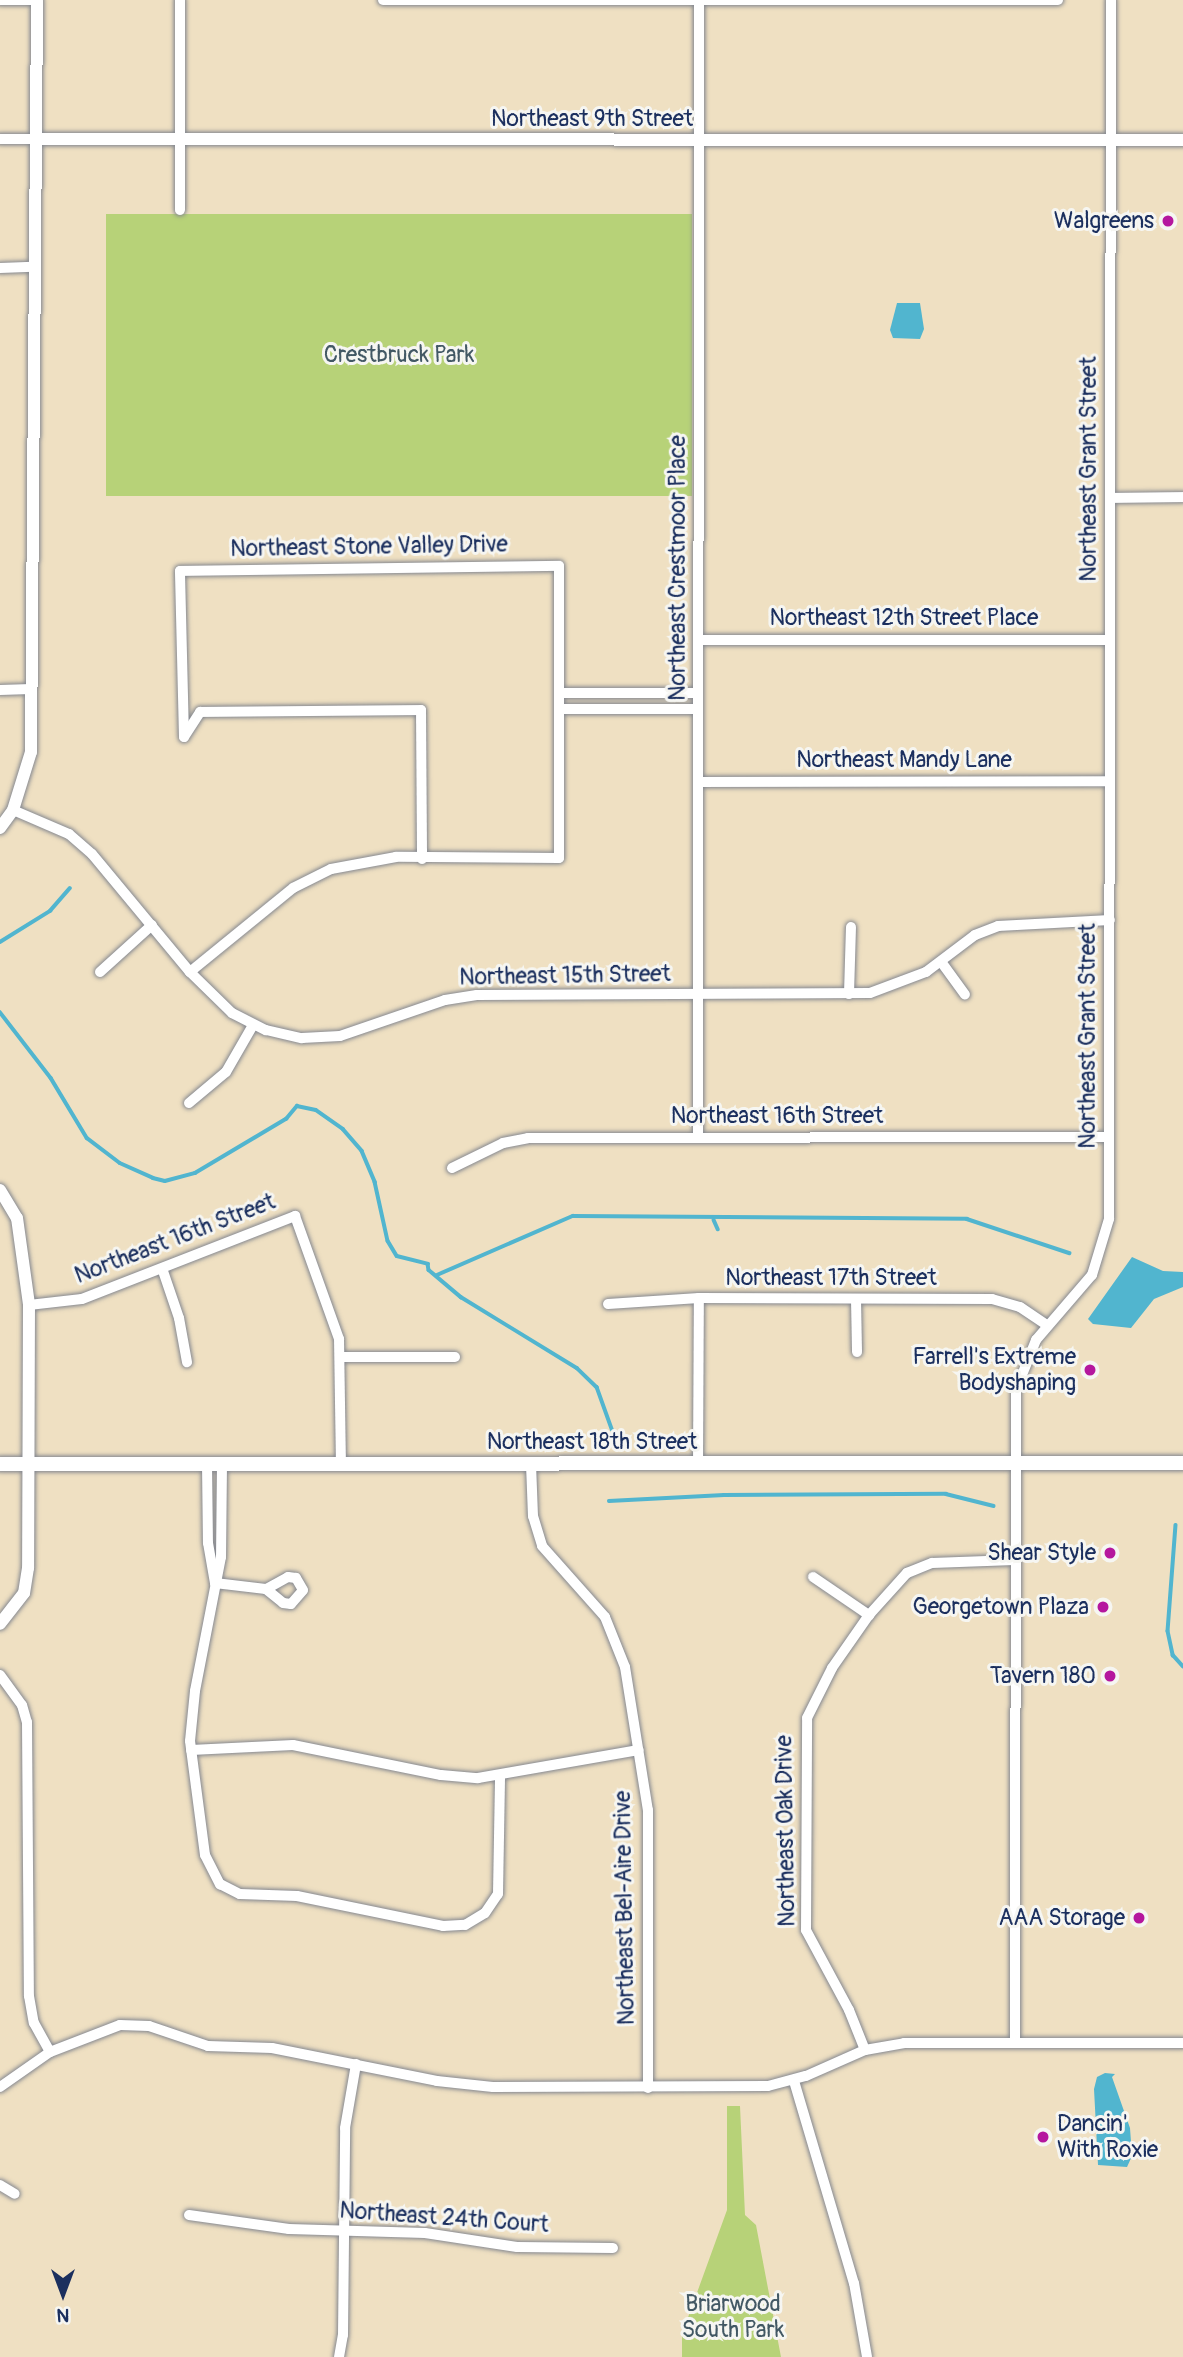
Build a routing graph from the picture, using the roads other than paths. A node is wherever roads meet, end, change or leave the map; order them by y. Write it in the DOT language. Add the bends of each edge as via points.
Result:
graph roads {
  1 [pos="0,0"];
  2 [pos="37,0"];
  3 [pos="180,0"];
  4 [pos="383,0"];
  5 [pos="1058,0"];
  6 [pos="1111,0"];
  7 [pos="699,1"];
  8 [pos="0,139"];
  9 [pos="36,139"];
  10 [pos="180,139"];
  11 [pos="1111,139"];
  12 [pos="699,140"];
  13 [pos="1183,140"];
  14 [pos="180,210"];
  15 [pos="33,267"];
  16 [pos="0,268"];
  17 [pos="1111,498"];
  18 [pos="1183,498"];
  19 [pos="698,640"];
  20 [pos="1110,640"];
  21 [pos="31,689"];
  22 [pos="0,690"];
  23 [pos="560,693"];
  24 [pos="698,693"];
  25 [pos="180,707"];
  26 [pos="560,709"];
  27 [pos="698,709"];
  28 [pos="200,712"];
  29 [pos="1109,781"];
  30 [pos="698,782"];
  31 [pos="13,810"];
  32 [pos="0,828"];
  33 [pos="422,859"];
  34 [pos="1110,920"];
  35 [pos="152,925"];
  36 [pos="851,927"];
  37 [pos="942,963"];
  38 [pos="100,972"];
  39 [pos="190,972"];
  40 [pos="849,994"];
  41 [pos="698,995"];
  42 [pos="965,995"];
  43 [pos="253,1025"];
  44 [pos="189,1103"];
  45 [pos="698,1136"];
  46 [pos="1108,1137"];
  47 [pos="452,1168"];
  48 [pos="0,1190"];
  49 [pos="163,1271"];
  50 [pos="699,1298"];
  51 [pos="856,1299"];
  52 [pos="608,1304"];
  53 [pos="29,1305"];
  54 [pos="1046,1325"];
  55 [pos="857,1352"];
  56 [pos="342,1357"];
  57 [pos="455,1357"];
  58 [pos="187,1362"];
  59 [pos="1016,1463"];
  60 [pos="1183,1463"];
  61 [pos="0,1464"];
  62 [pos="28,1464"];
  63 [pos="215,1464"];
  64 [pos="341,1464"];
  65 [pos="531,1464"];
  66 [pos="698,1465"];
  67 [pos="1014,1560"];
  68 [pos="813,1577"];
  69 [pos="215,1583"];
  70 [pos="266,1589"];
  71 [pos="869,1615"];
  72 [pos="0,1624"];
  73 [pos="0,1675"];
  74 [pos="191,1750"];
  75 [pos="639,1750"];
  76 [pos="500,1775"];
  77 [pos="1015,2043"];
  78 [pos="1183,2043"];
  79 [pos="865,2050"];
  80 [pos="50,2052"];
  81 [pos="356,2064"];
  82 [pos="794,2081"];
  83 [pos="0,2087"];
  84 [pos="648,2088"];
  85 [pos="0,2185"];
  86 [pos="15,2194"];
  87 [pos="189,2215"];
  88 [pos="344,2230"];
  89 [pos="613,2248"];
  90 [pos="339,2357"];
  91 [pos="867,2357"];
  1 -- 2 [label="street"];
  2 -- 9 [label="street"];
  3 -- 10 [label="street"];
  4 -- 7 [label="street"];
  5 -- 7 [label="street"];
  6 -- 11 [label="street, Northeast Grant Street"];
  7 -- 12 [label="street, Northeast Crestmoor Place"];
  8 -- 9 [label="street, Northeast 9th Street"];
  9 -- 10 [label="street, Northeast 9th Street"];
  9 -- 15 [label="street"];
  10 -- 12 [label="street, Northeast 9th Street"];
  10 -- 14 [label="street"];
  11 -- 12 [label="street, Northeast 9th Street"];
  11 -- 13 [label="street, Northeast 9th Street"];
  11 -- 17 [label="street, Northeast Grant Street"];
  12 -- 19 [label="street, Northeast Crestmoor Place"];
  15 -- 16 [label="street"];
  15 -- 21 [label="street"];
  17 -- 18 [label="street"];
  17 -- 20 [label="street, Northeast Grant Street"];
  19 -- 20 [label="street, Northeast 12th Street Place"];
  19 -- 24 [label="street, Northeast Crestmoor Place"];
  20 -- 29 [label="street, Northeast Grant Street"];
  21 -- 22 [label="street"];
  21 -- 31 [label="street" via="31,752"];
  23 -- 24 [label="street"];
  23 -- 25 [label="street, Northeast Stone Valley Drive" via="559,566 180,571"];
  23 -- 26 [label="street"];
  24 -- 27 [label="street, Northeast Crestmoor Place"];
  25 -- 28 [label="street"];
  25 -- 28 [label="street" via="184,737"];
  26 -- 27 [label="street"];
  26 -- 33 [label="street" via="559,858"];
  27 -- 30 [label="street, Northeast Crestmoor Place"];
  28 -- 33 [label="street" via="421,710"];
  29 -- 30 [label="street, Northeast Mandy Lane"];
  29 -- 34 [label="street, Northeast Grant Street"];
  30 -- 41 [label="street, Northeast Crestmoor Place"];
  31 -- 32 [label="street"];
  31 -- 35 [label="street, Northeast 15th Street" via="69,834 92,854"];
  33 -- 39 [label="street" via="374,859 312,877"];
  34 -- 37 [label="street, Northeast 15th Street" via="999,926 965,941"];
  34 -- 46 [label="street, Northeast Grant Street"];
  35 -- 38 [label="street"];
  35 -- 39 [label="street, Northeast 15th Street"];
  36 -- 40 [label="street"];
  37 -- 40 [label="street, Northeast 15th Street" via="898,986"];
  37 -- 42 [label="street"];
  39 -- 43 [label="street, Northeast 15th Street" via="218,1001"];
  40 -- 41 [label="street, Northeast 15th Street"];
  41 -- 43 [label="street, Northeast 15th Street" via="464,996 321,1038 284,1035"];
  41 -- 45 [label="street, Northeast Crestmoor Place"];
  43 -- 44 [label="street" via="226,1072"];
  45 -- 46 [label="street, Northeast 16th Street"];
  45 -- 47 [label="street, Northeast 16th Street" via="528,1138 503,1143"];
  46 -- 54 [label="street, Northeast Grant Street" via="1109,1219 1104,1247 1079,1295"];
  48 -- 53 [label="street" via="17,1218"];
  49 -- 53 [label="street, Northeast 16th Street" via="82,1299"];
  49 -- 56 [label="street, Northeast 16th Street" via="295,1216 335,1320"];
  49 -- 58 [label="street"];
  50 -- 51 [label="street, Northeast 17th Street"];
  50 -- 52 [label="street, Northeast 17th Street"];
  50 -- 66 [label="street"];
  51 -- 54 [label="street, Northeast 17th Street" via="992,1298 1020,1307"];
  51 -- 55 [label="street"];
  53 -- 62 [label="street"];
  54 -- 59 [label="street, Northeast Grant Street" via="1016,1390"];
  56 -- 57 [label="street"];
  56 -- 64 [label="street"];
  59 -- 60 [label="main road, Northeast 18th Street"];
  59 -- 66 [label="main road, Northeast 18th Street"];
  59 -- 67 [label="street, Northeast Grant Street"];
  61 -- 62 [label="main road, Northeast 18th Street"];
  62 -- 63 [label="main road, Northeast 18th Street"];
  62 -- 72 [label="street" via="24,1593"];
  63 -- 64 [label="main road, Northeast 18th Street"];
  63 -- 69 [label="street" via="222,1544"];
  64 -- 65 [label="main road, Northeast 18th Street"];
  65 -- 66 [label="main road, Northeast 18th Street"];
  65 -- 75 [label="street, Northeast Bel-Aire Drive" via="537,1532 550,1558 594,1603 614,1632 625,1667"];
  67 -- 71 [label="street, Northeast Oak Drive" via="923,1564 900,1578"];
  67 -- 77 [label="street, Northeast Grant Street"];
  68 -- 71 [label="street"];
  69 -- 70 [label="street"];
  69 -- 74 [label="street" via="209,1637 193,1704"];
  71 -- 79 [label="street, Northeast Oak Drive" via="832,1668 807,1718 804,1781 806,1930"];
  73 -- 80 [label="street" via="22,1705 27,1722 29,1996 34,2023"];
  74 -- 76 [label="street" via="293,1745 450,1777"];
  74 -- 76 [label="street" via="208,1866 229,1890 312,1898 453,1927 485,1913 500,1880"];
  75 -- 76 [label="street"];
  75 -- 84 [label="street, Northeast Bel-Aire Drive" via="648,1810"];
  77 -- 78 [label="street"];
  77 -- 79 [label="street" via="904,2043"];
  79 -- 82 [label="street"];
  80 -- 81 [label="street" via="103,2028 135,2024 208,2046 272,2048"];
  80 -- 83 [label="street"];
  81 -- 84 [label="street" via="466,2086"];
  81 -- 88 [label="street" via="345,2128"];
  82 -- 84 [label="street" via="725,2090"];
  82 -- 91 [label="street" via="854,2283"];
  85 -- 86 [label="street"];
  87 -- 88 [label="street, Northeast 24th Court" via="253,2226"];
  88 -- 89 [label="street, Northeast 24th Court" via="425,2233 517,2247"];
  88 -- 90 [label="street" via="344,2335"];
}
